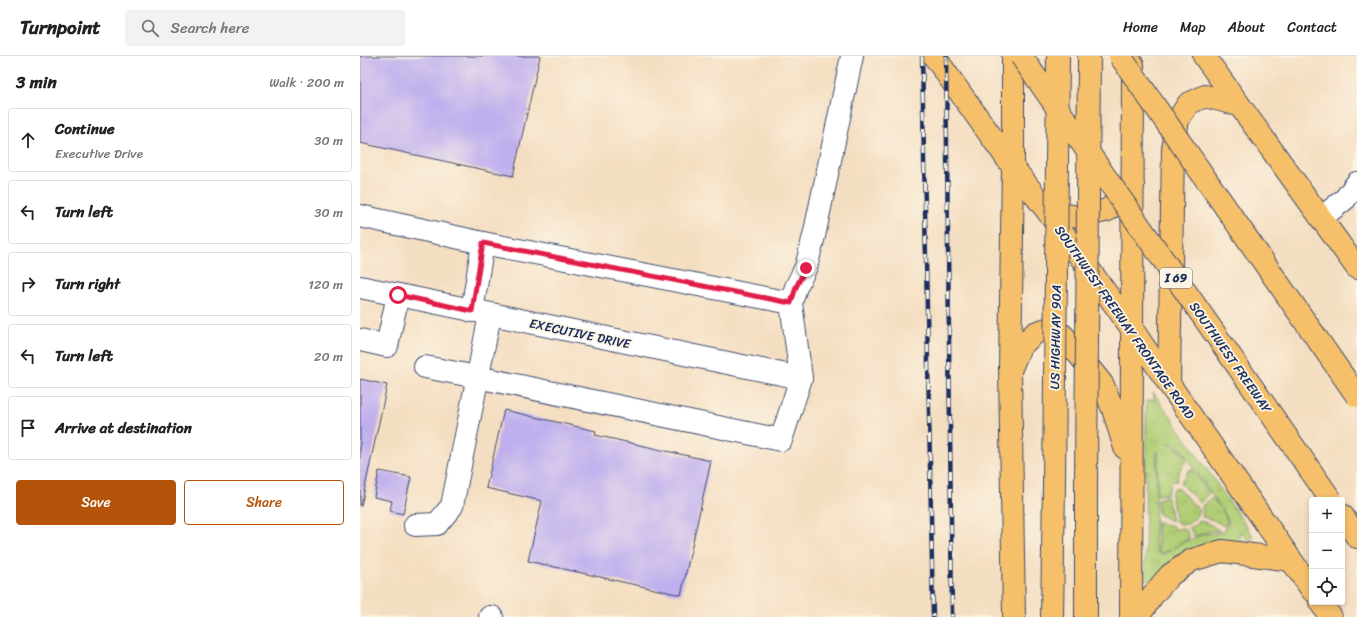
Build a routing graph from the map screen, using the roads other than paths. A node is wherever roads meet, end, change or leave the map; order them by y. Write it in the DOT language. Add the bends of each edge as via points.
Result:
graph roads {
  1 [pos="852,56"];
  2 [pos="934,56"];
  3 [pos="1013,56"];
  4 [pos="1021,56"];
  5 [pos="1058,56"];
  6 [pos="1089,56"];
  7 [pos="1120,56"];
  8 [pos="1133,56"];
  9 [pos="1204,56"];
  10 [pos="1239,105"];
  11 [pos="1013,167"];
  12 [pos="1357,183"];
  13 [pos="1133,186"];
  14 [pos="1048,212"];
  15 [pos="360,216"];
  16 [pos="1321,218"];
  17 [pos="483,243"];
  18 [pos="1357,268"];
  19 [pos="360,287"];
  20 [pos="398,295"];
  21 [pos="791,303"];
  22 [pos="481,313"];
  23 [pos="1132,328"];
  24 [pos="360,340"];
  25 [pos="425,367"];
  26 [pos="1010,369"];
  27 [pos="477,377"];
  28 [pos="801,378"];
  29 [pos="1169,384"];
  30 [pos="1357,396"];
  31 [pos="1131,470"];
  32 [pos="1329,497"];
  33 [pos="1345,519"];
  34 [pos="415,525"];
  35 [pos="1357,537"];
  36 [pos="1291,560"];
  37 [pos="1309,586"];
  38 [pos="1322,605"];
  39 [pos="1014,617"];
  40 [pos="1052,617"];
  41 [pos="1086,617"];
  42 [pos="1131,617"];
  43 [pos="1138,617"];
  44 [pos="1331,617"];
  1 -- 21 [label="street" via="814,236 806,268"];
  2 -- 11 [label="main road, SOUTHWEST FREEWAY FRONTAGE ROAD"];
  3 -- 11 [label="main road"];
  4 -- 32 [label="main road, SOUTHWEST FREEWAY / I 69, bridge"];
  5 -- 40 [label="main road, US HIGHWAY 90A, bridge"];
  6 -- 41 [label="main road, bridge"];
  7 -- 30 [label="main road, bridge"];
  8 -- 13 [label="main road"];
  9 -- 10 [label="main road"];
  10 -- 16 [label="main road"];
  10 -- 29 [label="main road" via="1205,96 1188,104 1178,120 1173,149"];
  11 -- 14 [label="main road, SOUTHWEST FREEWAY FRONTAGE ROAD"];
  11 -- 26 [label="main road"];
  12 -- 16 [label="street" via="1345,199"];
  13 -- 14 [label="main road" via="1108,210 1080,217"];
  13 -- 23 [label="main road"];
  14 -- 23 [label="main road, SOUTHWEST FREEWAY FRONTAGE ROAD"];
  15 -- 17 [label="street"];
  16 -- 18 [label="main road"];
  17 -- 21 [label="street"];
  17 -- 22 [label="street"];
  19 -- 20 [label="street, EXECUTIVE DRIVE"];
  20 -- 22 [label="street, EXECUTIVE DRIVE"];
  20 -- 24 [label="street" via="387,346"];
  21 -- 28 [label="street"];
  22 -- 27 [label="street"];
  22 -- 28 [label="street, EXECUTIVE DRIVE"];
  23 -- 29 [label="main road, SOUTHWEST FREEWAY FRONTAGE ROAD"];
  23 -- 31 [label="main road"];
  25 -- 27 [label="street"];
  26 -- 31 [label="main road" via="1020,347 1035,334 1047,329 1064,335 1103,385 1113,408"];
  26 -- 39 [label="main road"];
  27 -- 28 [label="street" via="781,440"];
  27 -- 34 [label="street" via="452,506 437,524"];
  29 -- 36 [label="main road, SOUTHWEST FREEWAY FRONTAGE ROAD"];
  31 -- 42 [label="main road"];
  33 -- 35 [label="main road"];
  36 -- 37 [label="main road, SOUTHWEST FREEWAY FRONTAGE ROAD"];
  36 -- 43 [label="main road" via="1222,551 1192,560 1170,575"];
  38 -- 44 [label="main road"];
}
